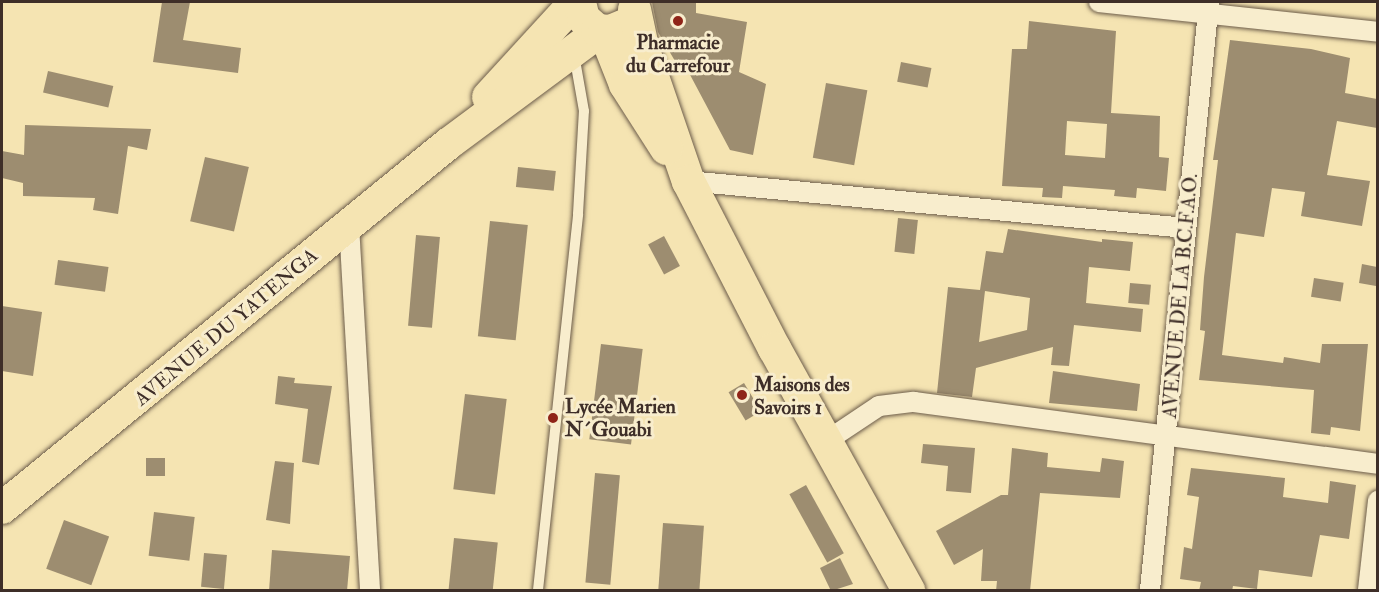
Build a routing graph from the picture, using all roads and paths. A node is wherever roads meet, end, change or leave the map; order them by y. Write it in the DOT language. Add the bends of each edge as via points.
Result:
graph roads {
  1 [pos="577,2"];
  2 [pos="1099,2"];
  3 [pos="635,5"];
  4 [pos="1209,7"];
  5 [pos="602,31"];
  6 [pos="1377,32"];
  7 [pos="574,49"];
  8 [pos="448,144"];
  9 [pos="686,177"];
  10 [pos="349,225"];
  11 [pos="1186,228"];
  12 [pos="1167,435"];
  13 [pos="828,440"];
  14 [pos="1377,464"];
  15 [pos="1377,501"];
  16 [pos="2,508"];
  17 [pos="370,591"];
  18 [pos="538,591"];
  19 [pos="909,591"];
  20 [pos="1150,591"];
  21 [pos="1368,591"];
  1 -- 5 [label="highway" via="583,18"];
  1 -- 8 [label="main road, AVENUE DU YATENGA"];
  2 -- 4 [label="street"];
  3 -- 5 [label="highway" via="623,26"];
  3 -- 9 [label="highway" via="642,47"];
  4 -- 6 [label="street"];
  4 -- 11 [label="street, AVENUE DE LA B.C.F.A.O."];
  5 -- 7 [label="main road, AVENUE DU YATENGA"];
  5 -- 9 [label="highway" via="648,125"];
  7 -- 8 [label="main road, AVENUE DU YATENGA"];
  7 -- 18 [label="lane" via="584,111 579,202"];
  8 -- 10 [label="main road, AVENUE DU YATENGA"];
  9 -- 11 [label="street"];
  9 -- 13 [label="highway" via="774,348"];
  10 -- 16 [label="main road, AVENUE DU YATENGA"];
  10 -- 17 [label="street"];
  11 -- 12 [label="street, AVENUE DE LA B.C.F.A.O."];
  12 -- 13 [label="street" via="914,402 879,406"];
  12 -- 14 [label="street"];
  12 -- 20 [label="street, AVENUE DE LA B.C.F.A.O."];
  13 -- 19 [label="highway"];
  15 -- 21 [label="street"];
}
